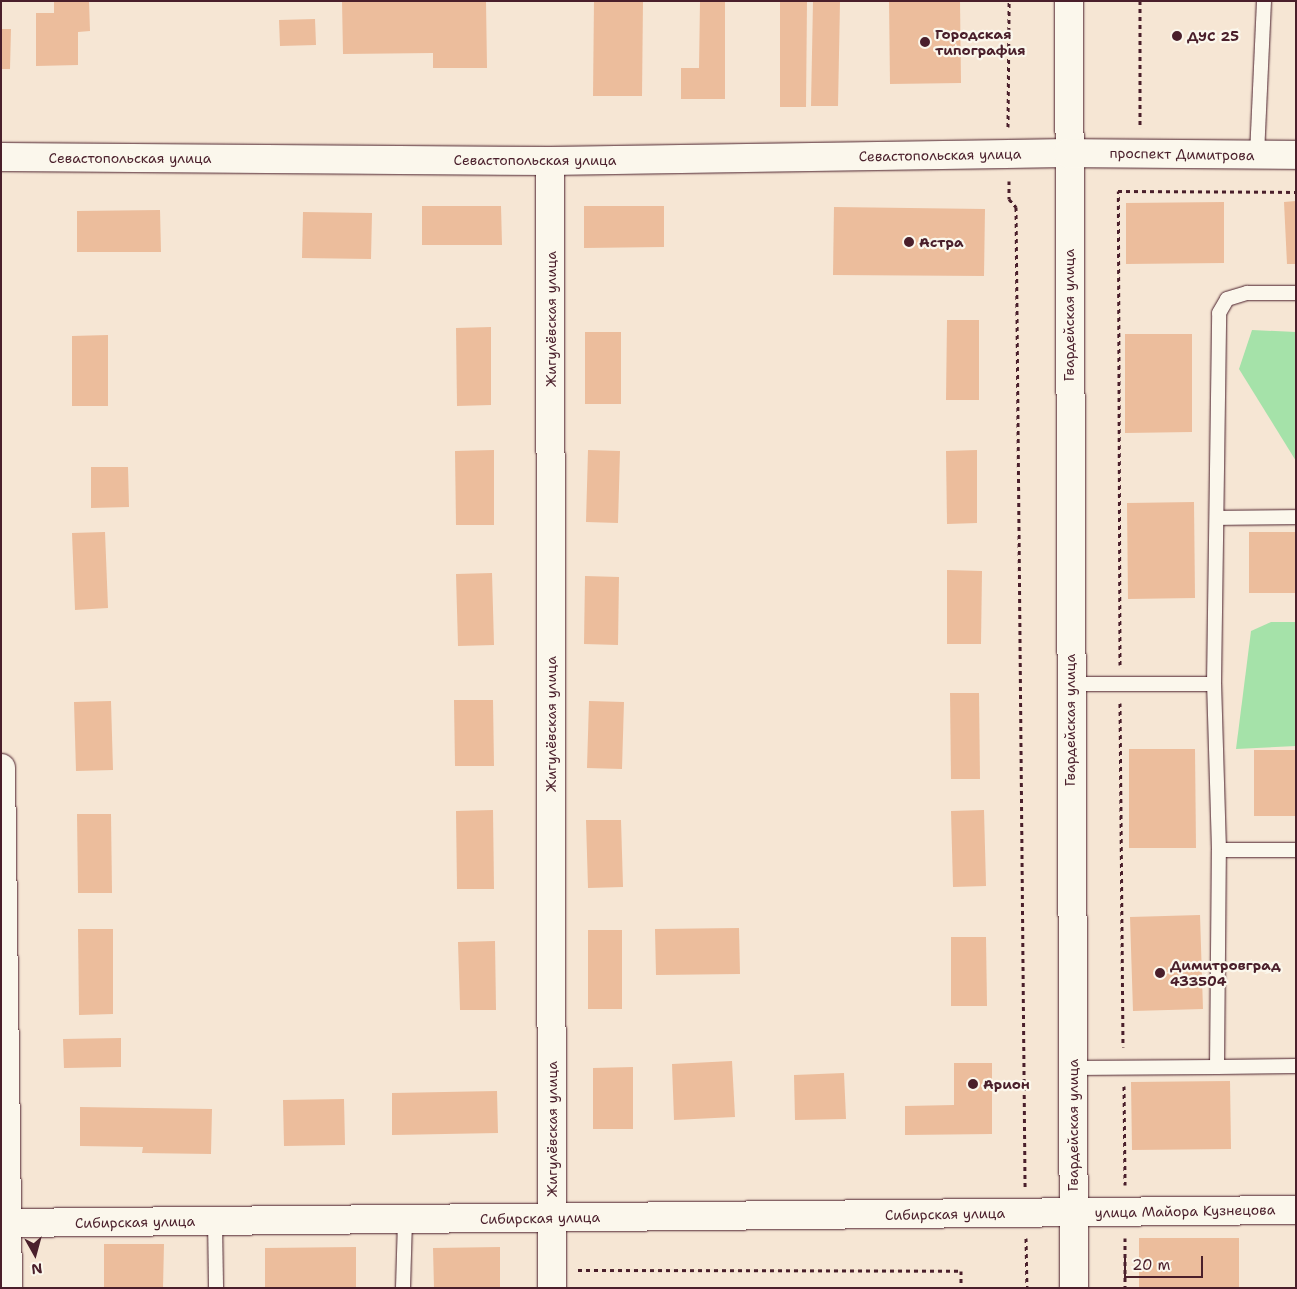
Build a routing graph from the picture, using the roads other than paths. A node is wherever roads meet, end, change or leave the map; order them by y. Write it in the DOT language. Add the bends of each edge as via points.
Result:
graph roads {
  1 [pos="1069,1"];
  2 [pos="1264,1"];
  3 [pos="1068,152"];
  4 [pos="1258,155"];
  5 [pos="1296,155"];
  6 [pos="1,156"];
  7 [pos="550,161"];
  8 [pos="1296,293"];
  9 [pos="1296,517"];
  10 [pos="1216,518"];
  11 [pos="1070,684"];
  12 [pos="1214,684"];
  13 [pos="1,768"];
  14 [pos="1220,850"];
  15 [pos="1296,850"];
  16 [pos="1217,1066"];
  17 [pos="1296,1066"];
  18 [pos="1073,1068"];
  19 [pos="1296,1210"];
  20 [pos="1074,1212"];
  21 [pos="552,1218"];
  22 [pos="405,1219"];
  23 [pos="215,1221"];
  24 [pos="5,1238"];
  25 [pos="552,1279"];
  26 [pos="8,1288"];
  27 [pos="216,1288"];
  28 [pos="403,1288"];
  29 [pos="1074,1288"];
  1 -- 3 [label="street, Гвардейская улица"];
  2 -- 4 [label="lane"];
  3 -- 4 [label="street, проспект Димитрова"];
  3 -- 7 [label="street, Севастопольская улица"];
  3 -- 11 [label="street, Гвардейская улица"];
  4 -- 5 [label="street, проспект Димитрова"];
  6 -- 7 [label="street, Севастопольская улица"];
  7 -- 21 [label="street, Жигулёвская улица"];
  8 -- 10 [label="lane" via="1247,293 1227,299 1219,313"];
  9 -- 10 [label="lane"];
  10 -- 12 [label="lane"];
  11 -- 12 [label="lane"];
  11 -- 18 [label="street, Гвардейская улица"];
  12 -- 14 [label="lane"];
  13 -- 24 [label="street"];
  14 -- 15 [label="lane"];
  14 -- 16 [label="lane"];
  16 -- 17 [label="lane"];
  16 -- 18 [label="lane"];
  18 -- 20 [label="street, Гвардейская улица"];
  19 -- 20 [label="street, улица Майора Кузнецова"];
  20 -- 21 [label="street, Сибирская улица"];
  20 -- 29 [label="street, Гвардейская улица"];
  21 -- 22 [label="street, Сибирская улица"];
  21 -- 25 [label="street, Жигулёвская улица"];
  22 -- 23 [label="street, Сибирская улица"];
  22 -- 28 [label="lane"];
  23 -- 24 [label="street, Сибирская улица"];
  23 -- 27 [label="lane"];
  24 -- 26 [label="street"];
}
